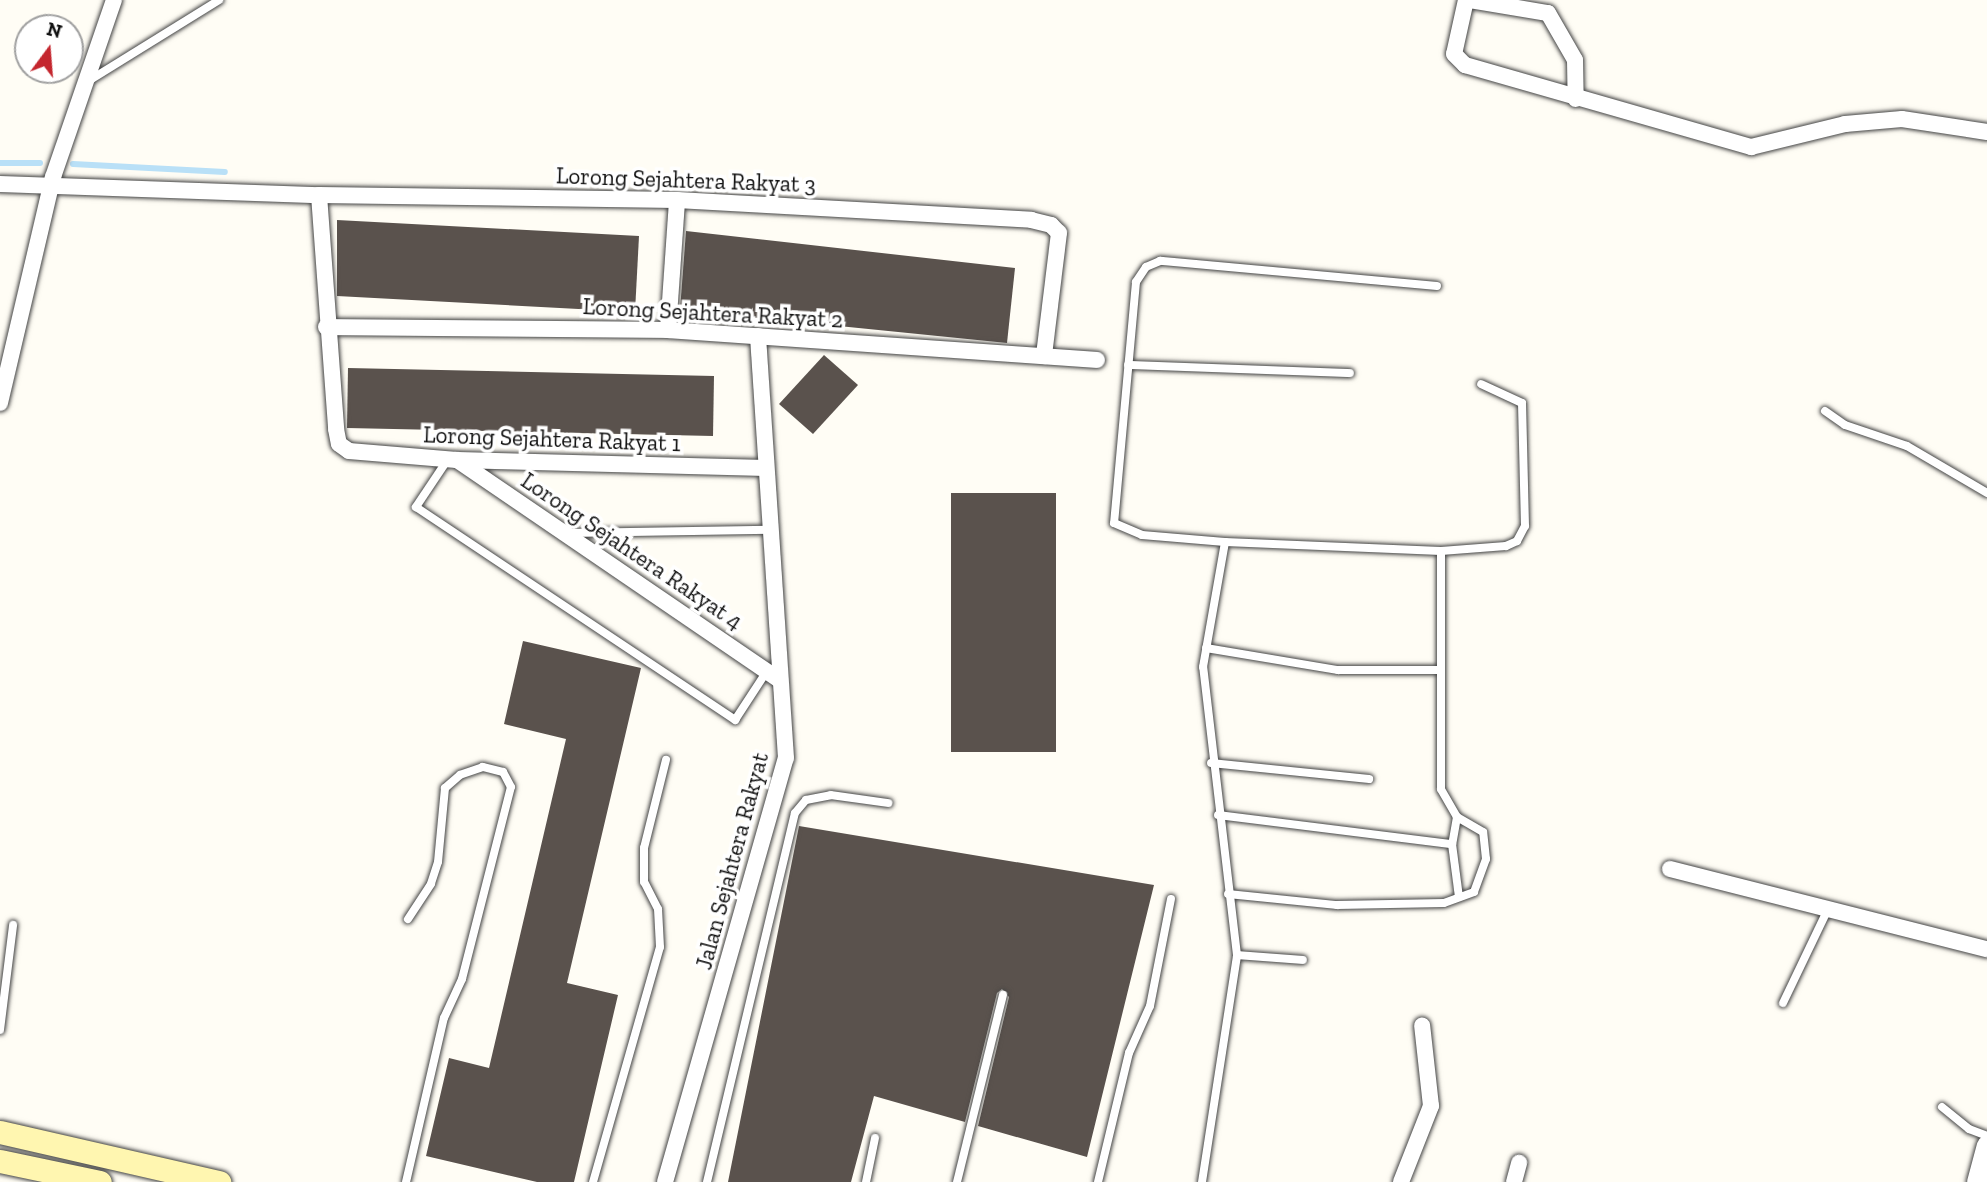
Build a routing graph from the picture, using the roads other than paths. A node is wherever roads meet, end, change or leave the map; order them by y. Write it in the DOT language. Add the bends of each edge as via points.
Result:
graph roads {
  1 [pos="114,0"];
  2 [pos="219,0"];
  3 [pos="1468,0"];
  4 [pos="87,82"];
  5 [pos="1576,99"];
  6 [pos="1987,132"];
  7 [pos="0,184"];
  8 [pos="52,185"];
  9 [pos="319,195"];
  10 [pos="677,200"];
  11 [pos="1437,286"];
  12 [pos="326,327"];
  13 [pos="668,330"];
  14 [pos="758,336"];
  15 [pos="1044,356"];
  16 [pos="1097,360"];
  17 [pos="1129,365"];
  18 [pos="1350,373"];
  19 [pos="1481,384"];
  20 [pos="0,404"];
  21 [pos="1825,411"];
  22 [pos="452,459"];
  23 [pos="766,468"];
  24 [pos="1987,493"];
  25 [pos="770,530"];
  26 [pos="565,533"];
  27 [pos="1225,542"];
  28 [pos="1441,551"];
  29 [pos="1206,648"];
  30 [pos="1440,670"];
  31 [pos="774,676"];
  32 [pos="666,760"];
  33 [pos="1211,763"];
  34 [pos="1369,779"];
  35 [pos="888,803"];
  36 [pos="1218,815"];
  37 [pos="1457,817"];
  38 [pos="1452,844"];
  39 [pos="1670,869"];
  40 [pos="1228,894"];
  41 [pos="1459,897"];
  42 [pos="1171,900"];
  43 [pos="1828,909"];
  44 [pos="408,919"];
  45 [pos="13,925"];
  46 [pos="1987,949"];
  47 [pos="1237,955"];
  48 [pos="1303,960"];
  49 [pos="1003,995"];
  50 [pos="1783,1003"];
  51 [pos="1422,1025"];
  52 [pos="0,1030"];
  53 [pos="1942,1107"];
  54 [pos="0,1132"];
  55 [pos="1987,1136"];
  56 [pos="875,1138"];
  57 [pos="1987,1144"];
  58 [pos="0,1161"];
  59 [pos="1519,1163"];
  60 [pos="213,1181"];
  61 [pos="100,1182"];
  62 [pos="406,1182"];
  63 [pos="593,1182"];
  64 [pos="666,1182"];
  65 [pos="707,1182"];
  66 [pos="866,1182"];
  67 [pos="957,1182"];
  68 [pos="1098,1182"];
  69 [pos="1202,1182"];
  70 [pos="1401,1182"];
  71 [pos="1514,1182"];
  72 [pos="1977,1182"];
  1 -- 4 [label="street"];
  2 -- 4 [label="lane" via="168,27"];
  3 -- 5 [label="street" via="1548,13 1575,60"];
  3 -- 5 [label="street" via="1457,59"];
  4 -- 8 [label="street"];
  5 -- 6 [label="street" via="1751,147 1845,124 1902,119"];
  7 -- 8 [label="street, Lorong Sejahtera Rakyat 3"];
  8 -- 9 [label="street, Lorong Sejahtera Rakyat 3"];
  8 -- 20 [label="street"];
  9 -- 10 [label="street, Lorong Sejahtera Rakyat 3"];
  9 -- 12 [label="street"];
  10 -- 13 [label="street"];
  10 -- 15 [label="street, Lorong Sejahtera Rakyat 3" via="1051,225 1059,233"];
  11 -- 17 [label="lane" via="1160,261 1146,267 1136,282"];
  12 -- 13 [label="street, Lorong Sejahtera Rakyat 2"];
  12 -- 22 [label="street, Lorong Sejahtera Rakyat 1" via="339,444 360,454"];
  13 -- 14 [label="street, Lorong Sejahtera Rakyat 2"];
  14 -- 15 [label="street, Lorong Sejahtera Rakyat 2"];
  14 -- 23 [label="street, Jalan Sejahtera Rakyat"];
  15 -- 16 [label="street, Lorong Sejahtera Rakyat 2"];
  17 -- 18 [label="lane"];
  17 -- 27 [label="lane" via="1114,523 1142,535"];
  19 -- 28 [label="lane" via="1522,402 1525,526 1517,541 1506,546"];
  21 -- 24 [label="lane" via="1845,425 1907,446"];
  22 -- 23 [label="street, Lorong Sejahtera Rakyat 1"];
  22 -- 26 [label="street, Lorong Sejahtera Rakyat 4"];
  22 -- 31 [label="lane" via="416,507 735,720"];
  23 -- 25 [label="street, Jalan Sejahtera Rakyat"];
  25 -- 26 [label="lane"];
  25 -- 31 [label="street, Jalan Sejahtera Rakyat"];
  26 -- 31 [label="street, Lorong Sejahtera Rakyat 4"];
  27 -- 28 [label="lane"];
  27 -- 29 [label="lane"];
  28 -- 30 [label="lane"];
  29 -- 30 [label="lane" via="1338,670"];
  29 -- 33 [label="lane" via="1203,667"];
  30 -- 37 [label="lane" via="1441,789"];
  31 -- 64 [label="street, Jalan Sejahtera Rakyat" via="786,758"];
  32 -- 63 [label="lane" via="644,848 644,882 658,909 660,947"];
  33 -- 34 [label="lane"];
  33 -- 36 [label="lane"];
  35 -- 65 [label="lane" via="831,795 806,800 795,813"];
  36 -- 38 [label="lane"];
  36 -- 40 [label="lane"];
  37 -- 38 [label="lane"];
  37 -- 41 [label="lane" via="1483,832 1486,859 1474,892"];
  38 -- 41 [label="lane"];
  39 -- 43 [label="street"];
  40 -- 41 [label="lane" via="1337,905 1444,903"];
  40 -- 47 [label="lane"];
  42 -- 68 [label="lane" via="1156,982 1129,1053"];
  43 -- 46 [label="street"];
  43 -- 50 [label="lane"];
  44 -- 62 [label="lane" via="438,862 445,788 460,775 482,767 502,772 511,787 462,979 444,1018"];
  45 -- 52 [label="lane"];
  47 -- 48 [label="lane"];
  47 -- 69 [label="lane"];
  49 -- 67 [label="lane"];
  51 -- 70 [label="street" via="1431,1106"];
  53 -- 55 [label="lane" via="1969,1129"];
  54 -- 60 [label="main road"];
  56 -- 66 [label="lane"];
  57 -- 72 [label="street"];
  58 -- 61 [label="main road"];
  59 -- 71 [label="street"];
}
